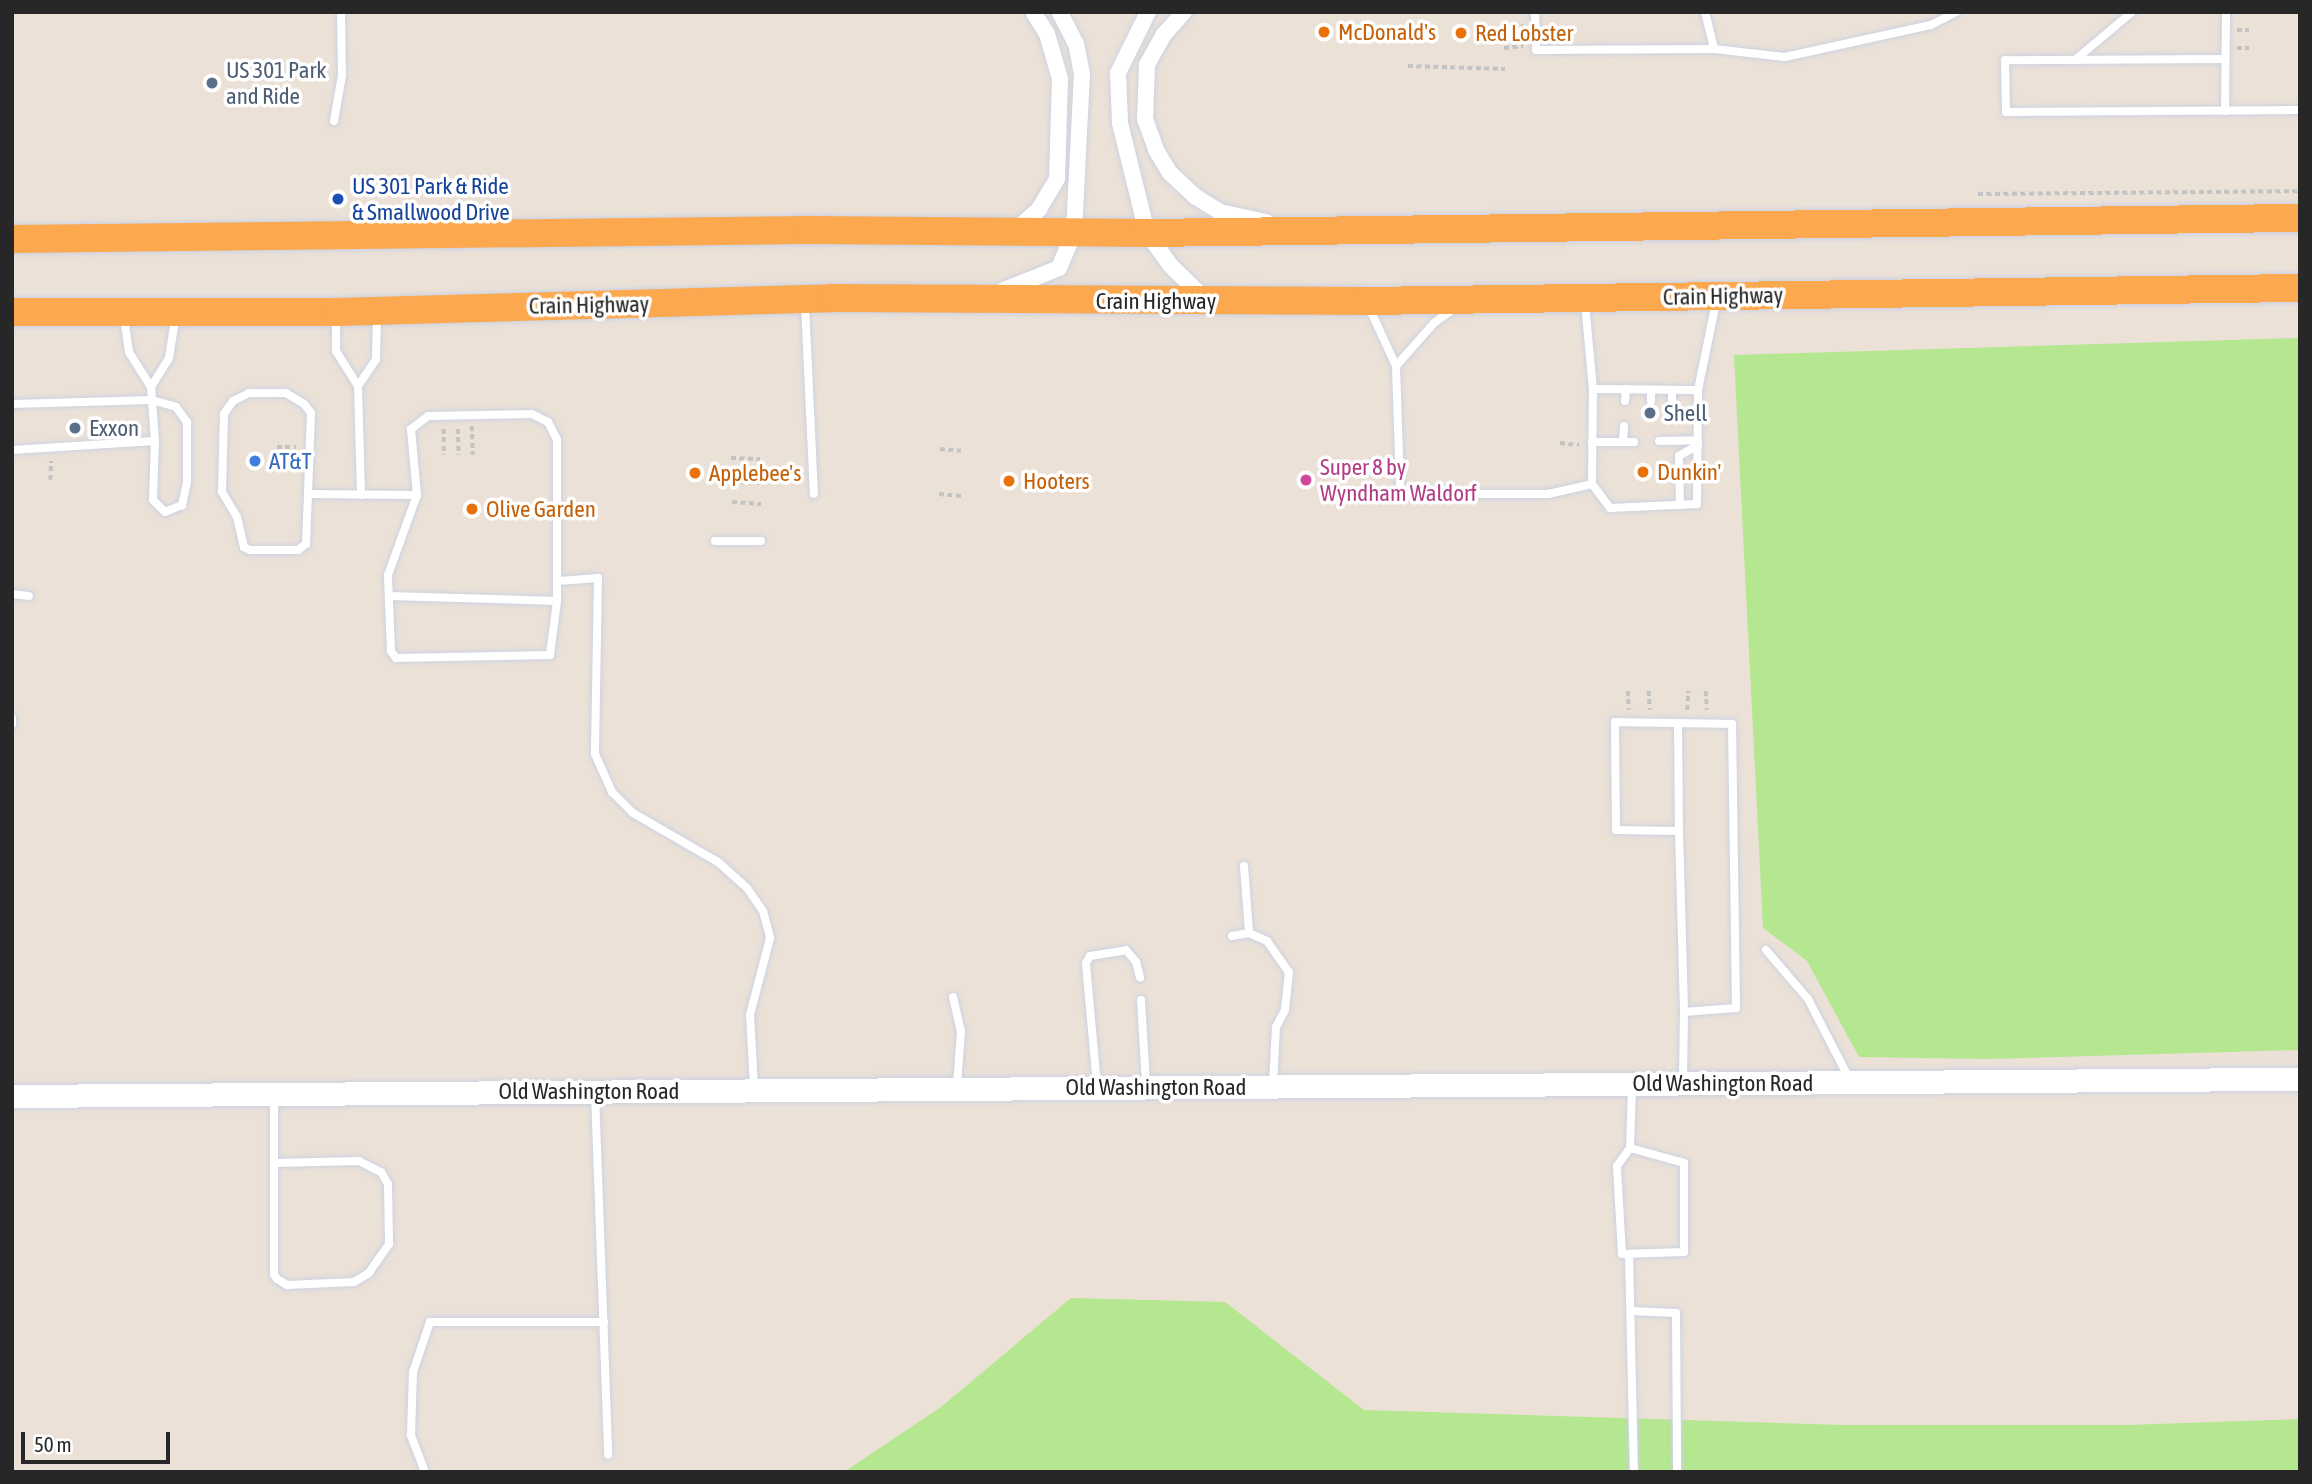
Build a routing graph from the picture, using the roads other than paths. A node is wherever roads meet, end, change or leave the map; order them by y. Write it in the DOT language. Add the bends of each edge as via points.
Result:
graph roads {
  1 [pos="341,12"];
  2 [pos="1033,12"];
  3 [pos="1060,12"];
  4 [pos="1148,12"];
  5 [pos="1184,12"];
  6 [pos="1535,12"];
  7 [pos="1705,12"];
  8 [pos="1956,12"];
  9 [pos="2132,12"];
  10 [pos="2226,12"];
  11 [pos="1938,17"];
  12 [pos="1714,49"];
  13 [pos="2225,59"];
  14 [pos="2075,60"];
  15 [pos="2300,110"];
  16 [pos="2225,111"];
  17 [pos="334,121"];
  18 [pos="2300,218"];
  19 [pos="1296,229"];
  20 [pos="1013,232"];
  21 [pos="1074,232"];
  22 [pos="1147,233"];
  23 [pos="12,239"];
  24 [pos="2300,288"];
  25 [pos="1717,296"];
  26 [pos="805,298"];
  27 [pos="1585,298"];
  28 [pos="1466,299"];
  29 [pos="962,300"];
  30 [pos="1206,301"];
  31 [pos="1366,301"];
  32 [pos="177,310"];
  33 [pos="377,310"];
  34 [pos="123,311"];
  35 [pos="336,312"];
  36 [pos="18,314"];
  37 [pos="1396,366"];
  38 [pos="358,386"];
  39 [pos="151,387"];
  40 [pos="1593,388"];
  41 [pos="1626,389"];
  42 [pos="1651,390"];
  43 [pos="1672,390"];
  44 [pos="1698,390"];
  45 [pos="152,400"];
  46 [pos="1625,401"];
  47 [pos="1651,401"];
  48 [pos="1672,401"];
  49 [pos="12,404"];
  50 [pos="1624,426"];
  51 [pos="155,441"];
  52 [pos="1623,441"];
  53 [pos="1659,441"];
  54 [pos="1592,442"];
  55 [pos="1634,442"];
  56 [pos="1698,443"];
  57 [pos="12,450"];
  58 [pos="1592,484"];
  59 [pos="308,494"];
  60 [pos="814,494"];
  61 [pos="361,495"];
  62 [pos="417,495"];
  63 [pos="1680,505"];
  64 [pos="715,541"];
  65 [pos="761,541"];
  66 [pos="558,582"];
  67 [pos="12,594"];
  68 [pos="29,596"];
  69 [pos="389,596"];
  70 [pos="557,601"];
  71 [pos="12,718"];
  72 [pos="1683,723"];
  73 [pos="12,724"];
  74 [pos="1679,831"];
  75 [pos="1244,866"];
  76 [pos="1249,933"];
  77 [pos="1232,936"];
  78 [pos="1766,950"];
  79 [pos="1140,977"];
  80 [pos="953,997"];
  81 [pos="1141,1000"];
  82 [pos="1684,1012"];
  83 [pos="2300,1079"];
  84 [pos="1852,1082"];
  85 [pos="1632,1084"];
  86 [pos="1683,1084"];
  87 [pos="1147,1087"];
  88 [pos="1273,1087"];
  89 [pos="1097,1088"];
  90 [pos="957,1089"];
  91 [pos="755,1090"];
  92 [pos="595,1091"];
  93 [pos="274,1094"];
  94 [pos="12,1096"];
  95 [pos="1630,1148"];
  96 [pos="274,1163"];
  97 [pos="1629,1254"];
  98 [pos="1632,1311"];
  99 [pos="604,1322"];
  100 [pos="608,1455"];
  101 [pos="425,1472"];
  102 [pos="1634,1472"];
  103 [pos="1677,1472"];
  1 -- 17 [label="lane" via="342,75"];
  2 -- 20 [label="street" via="1047,34 1060,79 1057,179 1039,209"];
  3 -- 21 [label="street" via="1076,44 1082,74"];
  4 -- 22 [label="street" via="1118,73 1120,123"];
  5 -- 19 [label="street" via="1164,34 1147,65 1145,119 1157,150 1170,173 1220,212"];
  6 -- 12 [label="lane" via="1536,50"];
  7 -- 12 [label="lane"];
  8 -- 11 [label="lane"];
  9 -- 14 [label="lane"];
  10 -- 13 [label="lane"];
  11 -- 12 [label="lane" via="1785,57"];
  13 -- 14 [label="lane"];
  13 -- 16 [label="lane"];
  14 -- 16 [label="lane" via="2005,60 2006,112"];
  15 -- 16 [label="lane"];
  18 -- 19 [label="highway"];
  19 -- 22 [label="highway"];
  20 -- 21 [label="highway"];
  20 -- 23 [label="highway"];
  21 -- 22 [label="highway"];
  21 -- 29 [label="street" via="1059,268 1023,285"];
  22 -- 30 [label="street" via="1170,265"];
  24 -- 25 [label="highway, Crain Highway"];
  25 -- 27 [label="highway, Crain Highway"];
  25 -- 44 [label="lane"];
  26 -- 29 [label="highway, Crain Highway"];
  26 -- 33 [label="highway, Crain Highway"];
  26 -- 60 [label="lane"];
  27 -- 28 [label="highway, Crain Highway"];
  27 -- 40 [label="lane"];
  28 -- 31 [label="highway, Crain Highway"];
  28 -- 37 [label="lane" via="1434,323"];
  29 -- 30 [label="highway, Crain Highway"];
  30 -- 31 [label="highway, Crain Highway"];
  31 -- 37 [label="lane"];
  32 -- 34 [label="highway, Crain Highway"];
  32 -- 35 [label="highway, Crain Highway"];
  32 -- 39 [label="lane" via="169,358"];
  33 -- 35 [label="highway, Crain Highway"];
  33 -- 38 [label="lane" via="376,359"];
  34 -- 36 [label="highway, Crain Highway"];
  34 -- 39 [label="lane" via="129,352"];
  35 -- 38 [label="lane" via="336,351"];
  37 -- 58 [label="lane" via="1399,487 1404,492 1548,494"];
  38 -- 61 [label="lane"];
  39 -- 45 [label="lane"];
  40 -- 41 [label="lane"];
  40 -- 54 [label="lane"];
  41 -- 42 [label="lane"];
  41 -- 46 [label="lane"];
  42 -- 43 [label="lane"];
  42 -- 47 [label="lane"];
  43 -- 44 [label="lane"];
  43 -- 48 [label="lane"];
  44 -- 56 [label="lane"];
  45 -- 49 [label="lane"];
  45 -- 51 [label="lane"];
  45 -- 51 [label="lane" via="176,407 187,422 182,505 165,512 153,500"];
  50 -- 52 [label="lane"];
  51 -- 57 [label="lane"];
  52 -- 54 [label="lane"];
  52 -- 55 [label="lane"];
  53 -- 56 [label="lane"];
  54 -- 58 [label="lane"];
  56 -- 63 [label="lane" via="1679,456"];
  56 -- 63 [label="lane" via="1697,504"];
  58 -- 63 [label="lane" via="1610,508"];
  59 -- 59 [label="lane" via="306,544 298,550 244,547 237,517 222,492 224,414 241,396 286,393 311,413"];
  59 -- 61 [label="lane"];
  61 -- 62 [label="lane"];
  62 -- 66 [label="lane" via="411,429 428,416 533,414 555,430"];
  62 -- 69 [label="lane" via="388,575"];
  64 -- 65 [label="lane"];
  66 -- 70 [label="lane"];
  66 -- 91 [label="lane" via="598,578 594,744 598,765 612,792 633,813 718,862 755,898 765,918 769,957 750,1015"];
  67 -- 68 [label="lane"];
  69 -- 70 [label="lane"];
  69 -- 70 [label="lane" via="391,651 403,660 550,655"];
  71 -- 73 [label="lane"];
  72 -- 74 [label="lane"];
  72 -- 74 [label="lane" via="1615,722 1616,830"];
  72 -- 82 [label="lane" via="1732,724 1737,1008"];
  74 -- 82 [label="lane"];
  75 -- 76 [label="lane"];
  76 -- 77 [label="lane"];
  76 -- 88 [label="lane" via="1267,941 1289,972 1285,1010 1276,1027"];
  78 -- 84 [label="lane" via="1808,999"];
  79 -- 89 [label="lane" via="1126,950 1105,951 1090,956 1086,963"];
  80 -- 90 [label="lane" via="961,1031"];
  81 -- 87 [label="lane"];
  82 -- 86 [label="lane"];
  83 -- 84 [label="main road, Old Washington Road"];
  84 -- 86 [label="main road, Old Washington Road"];
  85 -- 86 [label="main road, Old Washington Road"];
  85 -- 88 [label="main road, Old Washington Road"];
  85 -- 95 [label="lane"];
  87 -- 88 [label="main road, Old Washington Road"];
  87 -- 89 [label="main road, Old Washington Road"];
  89 -- 90 [label="main road, Old Washington Road"];
  90 -- 91 [label="main road, Old Washington Road"];
  91 -- 92 [label="main road, Old Washington Road"];
  92 -- 93 [label="main road, Old Washington Road"];
  92 -- 99 [label="lane"];
  93 -- 94 [label="main road, Old Washington Road"];
  93 -- 96 [label="lane"];
  95 -- 97 [label="lane" via="1617,1166 1622,1254"];
  95 -- 97 [label="lane" via="1684,1163 1684,1252"];
  96 -- 96 [label="lane" via="276,1279 287,1285 354,1282 369,1273 389,1244 388,1184 381,1172 359,1161"];
  97 -- 98 [label="lane"];
  98 -- 102 [label="lane"];
  98 -- 103 [label="lane" via="1675,1313"];
  99 -- 100 [label="lane"];
  99 -- 101 [label="lane" via="430,1322 413,1372 411,1435"];
}
